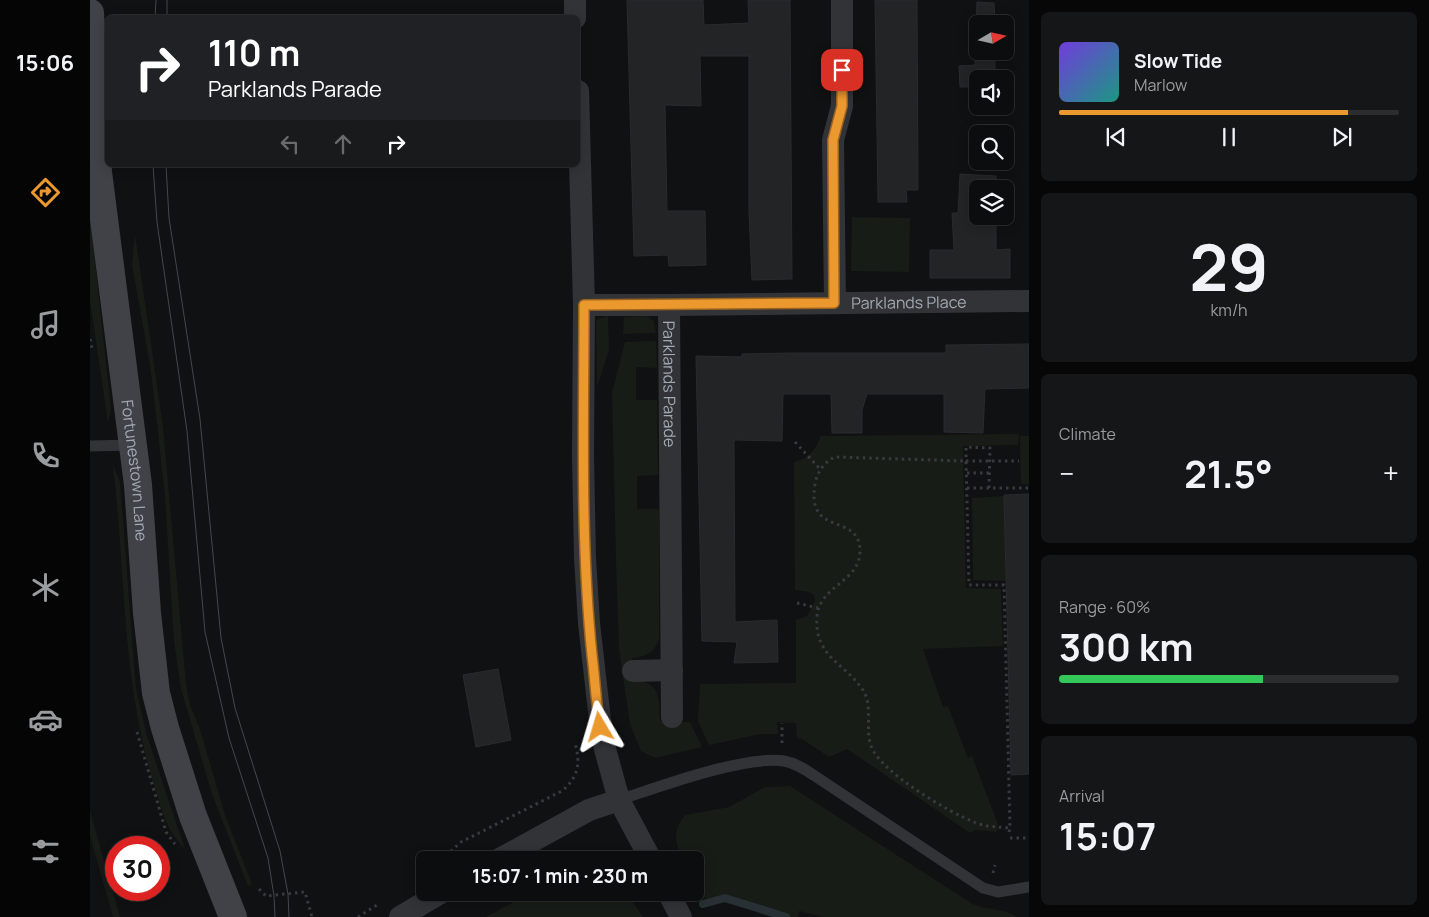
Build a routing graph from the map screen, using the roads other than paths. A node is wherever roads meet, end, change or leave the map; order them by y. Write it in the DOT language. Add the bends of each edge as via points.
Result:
graph roads {
  1 [pos="574,0"];
  2 [pos="842,0"];
  3 [pos="90,13"];
  4 [pos="575,15"];
  5 [pos="580,162"];
  6 [pos="1029,301"];
  7 [pos="834,303"];
  8 [pos="584,305"];
  9 [pos="669,305"];
  10 [pos="133,445"];
  11 [pos="90,446"];
  12 [pos="672,670"];
  13 [pos="633,671"];
  14 [pos="672,717"];
  15 [pos="618,800"];
  16 [pos="514,851"];
  17 [pos="646,851"];
  18 [pos="1029,887"];
  19 [pos="427,901"];
  20 [pos="673,901"];
  21 [pos="233,917"];
  22 [pos="400,917"];
  23 [pos="681,917"];
  1 -- 4 [label="street"];
  2 -- 7 [label="street" via="842,106 833,140"];
  3 -- 10 [label="street, Fortunestown Lane" via="98,172"];
  5 -- 8 [label="street"];
  6 -- 7 [label="street, Parklands Place"];
  7 -- 9 [label="street, Parklands Place"];
  8 -- 9 [label="street, Parklands Parade"];
  8 -- 15 [label="street" via="583,465 589,623 598,715"];
  9 -- 12 [label="street, Parklands Parade"];
  10 -- 11 [label="lane"];
  10 -- 21 [label="street, Fortunestown Lane" via="156,693 193,816"];
  12 -- 13 [label="street"];
  12 -- 14 [label="street, Parklands Parade"];
  15 -- 16 [label="street" via="589,810"];
  15 -- 17 [label="street"];
  15 -- 18 [label="lane" via="741,765 786,761 815,776 982,888 998,892"];
  19 -- 22 [label="street"];
  20 -- 23 [label="street"];
}
